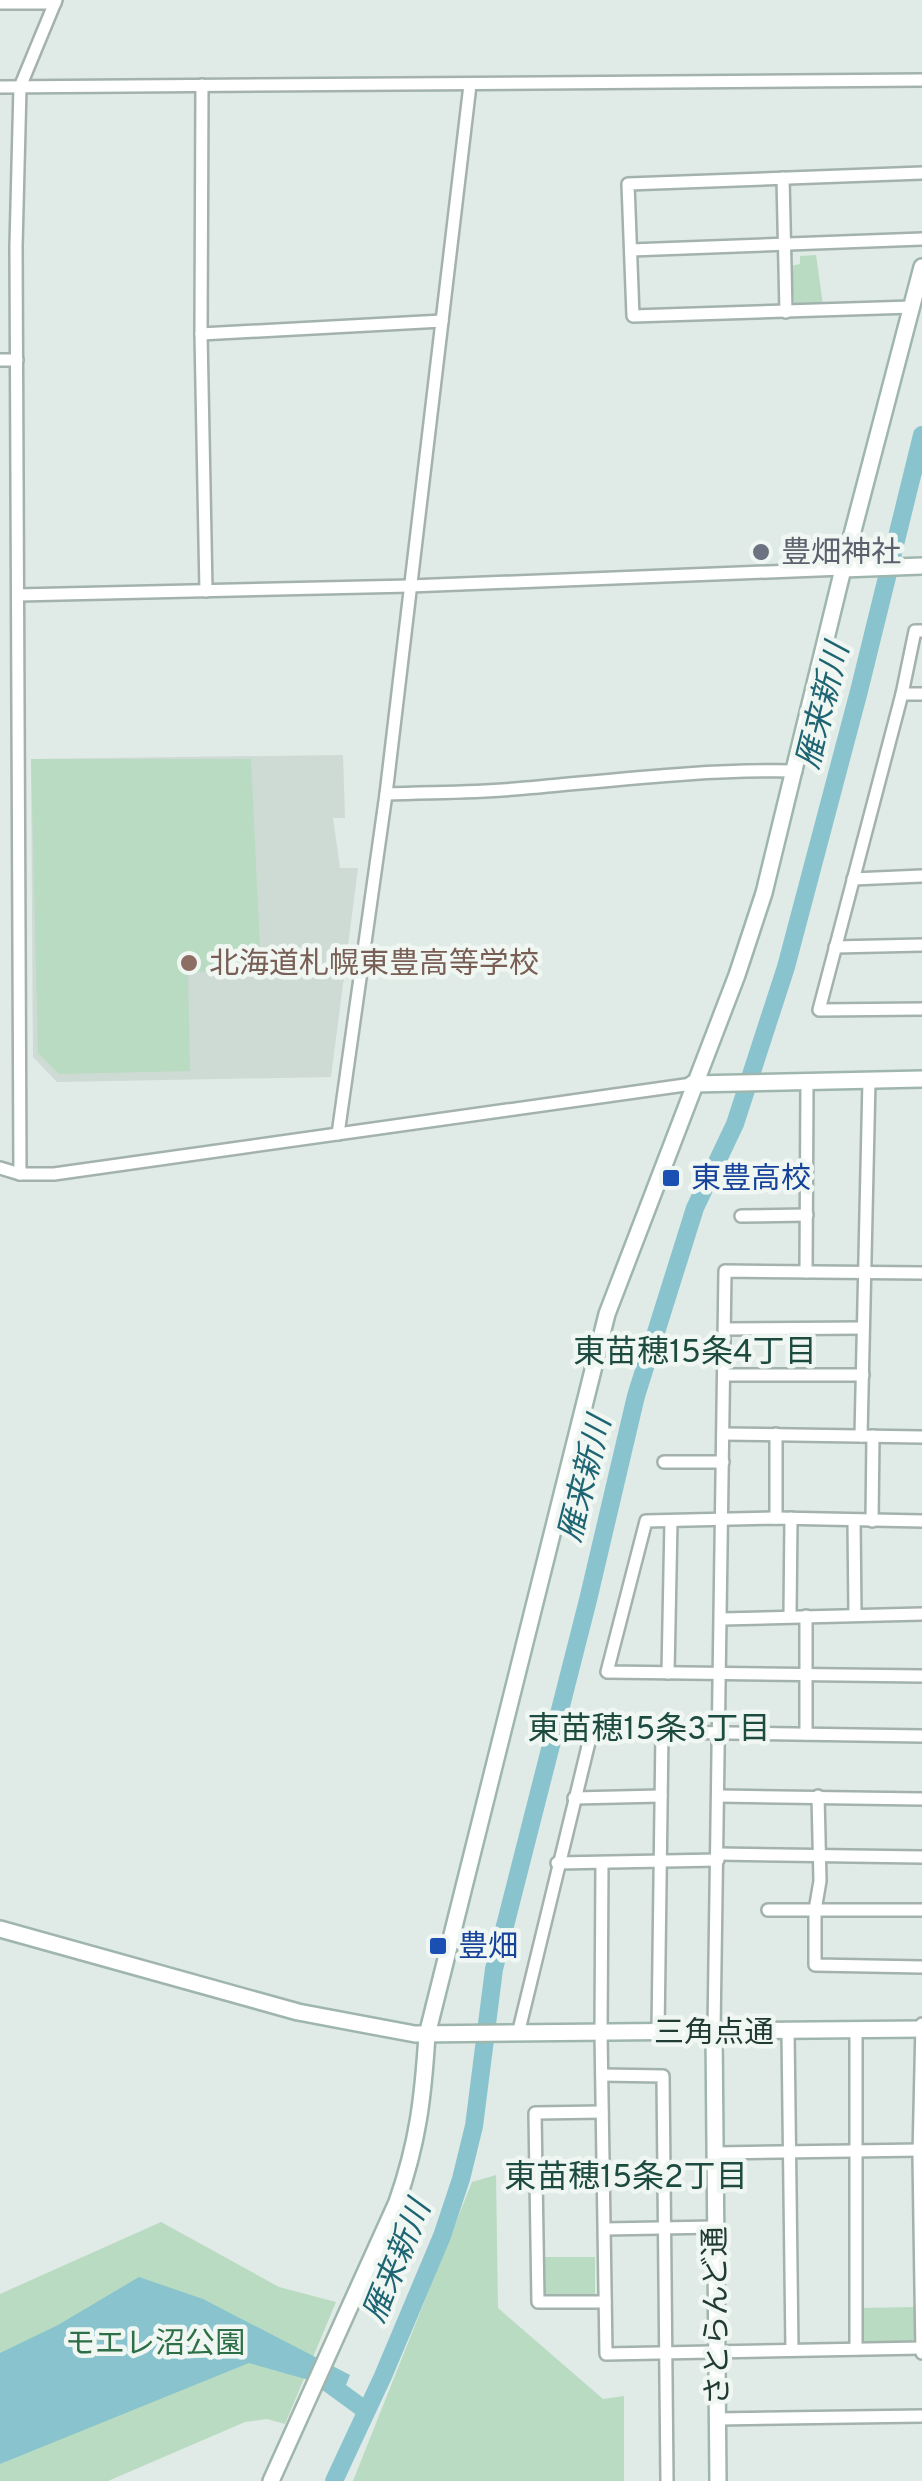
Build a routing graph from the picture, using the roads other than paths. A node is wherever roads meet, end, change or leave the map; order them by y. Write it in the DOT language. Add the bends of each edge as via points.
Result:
graph roads {
  1 [pos="56,2"];
  2 [pos="0,3"];
  3 [pos="922,80"];
  4 [pos="202,85"];
  5 [pos="470,86"];
  6 [pos="0,87"];
  7 [pos="20,87"];
  8 [pos="922,173"];
  9 [pos="782,178"];
  10 [pos="922,239"];
  11 [pos="784,244"];
  12 [pos="631,250"];
  13 [pos="922,267"];
  14 [pos="16,270"];
  15 [pos="0,271"];
  16 [pos="912,306"];
  17 [pos="786,312"];
  18 [pos="442,321"];
  19 [pos="201,334"];
  20 [pos="0,360"];
  21 [pos="16,360"];
  22 [pos="916,567"];
  23 [pos="852,569"];
  24 [pos="410,586"];
  25 [pos="206,590"];
  26 [pos="18,595"];
  27 [pos="922,630"];
  28 [pos="902,694"];
  29 [pos="922,694"];
  30 [pos="796,771"];
  31 [pos="386,794"];
  32 [pos="922,876"];
  33 [pos="852,879"];
  34 [pos="922,944"];
  35 [pos="835,948"];
  36 [pos="922,1009"];
  37 [pos="922,1079"];
  38 [pos="868,1080"];
  39 [pos="807,1082"];
  40 [pos="692,1084"];
  41 [pos="338,1134"];
  42 [pos="0,1168"];
  43 [pos="20,1174"];
  44 [pos="808,1215"];
  45 [pos="741,1216"];
  46 [pos="806,1272"];
  47 [pos="865,1272"];
  48 [pos="922,1273"];
  49 [pos="725,1328"];
  50 [pos="863,1328"];
  51 [pos="725,1375"];
  52 [pos="863,1375"];
  53 [pos="723,1434"];
  54 [pos="776,1434"];
  55 [pos="867,1436"];
  56 [pos="922,1437"];
  57 [pos="664,1462"];
  58 [pos="723,1462"];
  59 [pos="776,1518"];
  60 [pos="791,1518"];
  61 [pos="722,1520"];
  62 [pos="854,1520"];
  63 [pos="922,1520"];
  64 [pos="671,1521"];
  65 [pos="872,1521"];
  66 [pos="922,1614"];
  67 [pos="790,1615"];
  68 [pos="854,1615"];
  69 [pos="806,1616"];
  70 [pos="722,1619"];
  71 [pos="668,1673"];
  72 [pos="720,1674"];
  73 [pos="808,1674"];
  74 [pos="922,1676"];
  75 [pos="662,1732"];
  76 [pos="719,1733"];
  77 [pos="806,1734"];
  78 [pos="922,1736"];
  79 [pos="661,1796"];
  80 [pos="719,1796"];
  81 [pos="818,1796"];
  82 [pos="574,1798"];
  83 [pos="922,1799"];
  84 [pos="718,1857"];
  85 [pos="922,1857"];
  86 [pos="819,1858"];
  87 [pos="661,1862"];
  88 [pos="557,1863"];
  89 [pos="602,1863"];
  90 [pos="768,1910"];
  91 [pos="815,1910"];
  92 [pos="922,1910"];
  93 [pos="0,1929"];
  94 [pos="922,1967"];
  95 [pos="921,2028"];
  96 [pos="856,2031"];
  97 [pos="658,2032"];
  98 [pos="714,2032"];
  99 [pos="788,2032"];
  100 [pos="600,2033"];
  101 [pos="427,2034"];
  102 [pos="511,2034"];
  103 [pos="602,2075"];
  104 [pos="602,2112"];
  105 [pos="921,2150"];
  106 [pos="854,2152"];
  107 [pos="789,2153"];
  108 [pos="716,2154"];
  109 [pos="715,2227"];
  110 [pos="665,2228"];
  111 [pos="605,2229"];
  112 [pos="605,2302"];
  113 [pos="856,2349"];
  114 [pos="792,2350"];
  115 [pos="922,2350"];
  116 [pos="716,2351"];
  117 [pos="665,2352"];
  118 [pos="922,2416"];
  119 [pos="717,2419"];
  120 [pos="271,2481"];
  121 [pos="667,2481"];
  122 [pos="718,2481"];
  1 -- 2 [label="street"];
  1 -- 7 [label="street"];
  3 -- 5 [label="street"];
  4 -- 5 [label="street"];
  4 -- 7 [label="street"];
  4 -- 19 [label="street"];
  5 -- 18 [label="street"];
  6 -- 7 [label="street"];
  7 -- 14 [label="street"];
  8 -- 9 [label="street"];
  9 -- 11 [label="street"];
  9 -- 12 [label="street" via="628,184"];
  10 -- 11 [label="street"];
  11 -- 12 [label="street"];
  11 -- 17 [label="street"];
  12 -- 17 [label="street" via="634,316"];
  13 -- 16 [label="street"];
  14 -- 15 [label="street"];
  14 -- 21 [label="street"];
  16 -- 17 [label="street"];
  16 -- 23 [label="street"];
  18 -- 19 [label="street"];
  18 -- 24 [label="street"];
  19 -- 25 [label="street"];
  20 -- 21 [label="street"];
  21 -- 26 [label="street"];
  22 -- 23 [label="street"];
  23 -- 24 [label="street"];
  23 -- 30 [label="street"];
  24 -- 25 [label="street"];
  24 -- 31 [label="street"];
  25 -- 26 [label="street"];
  26 -- 43 [label="street"];
  27 -- 28 [label="street" via="915,631"];
  28 -- 29 [label="street"];
  28 -- 33 [label="street"];
  30 -- 31 [label="street"];
  30 -- 40 [label="street" via="764,893"];
  31 -- 41 [label="street"];
  32 -- 33 [label="street"];
  33 -- 35 [label="street"];
  34 -- 35 [label="street"];
  35 -- 36 [label="street" via="819,1010"];
  37 -- 38 [label="street"];
  38 -- 39 [label="street"];
  38 -- 47 [label="street"];
  39 -- 40 [label="street"];
  39 -- 44 [label="street"];
  40 -- 41 [label="street"];
  40 -- 101 [label="street" via="607,1314"];
  41 -- 43 [label="street"];
  42 -- 43 [label="street"];
  44 -- 45 [label="street"];
  44 -- 46 [label="street"];
  46 -- 47 [label="street"];
  46 -- 49 [label="street" via="724,1271"];
  47 -- 48 [label="street"];
  47 -- 50 [label="street"];
  49 -- 50 [label="street"];
  49 -- 51 [label="street"];
  50 -- 52 [label="street"];
  51 -- 52 [label="street"];
  51 -- 53 [label="street"];
  52 -- 55 [label="street"];
  53 -- 54 [label="street"];
  53 -- 58 [label="street"];
  54 -- 55 [label="street"];
  54 -- 59 [label="street"];
  55 -- 56 [label="street"];
  55 -- 65 [label="street"];
  57 -- 58 [label="street"];
  58 -- 61 [label="street"];
  59 -- 60 [label="street"];
  59 -- 61 [label="street"];
  60 -- 62 [label="street"];
  60 -- 67 [label="street"];
  61 -- 64 [label="street"];
  61 -- 70 [label="street"];
  62 -- 65 [label="street"];
  62 -- 68 [label="street"];
  63 -- 65 [label="street"];
  64 -- 71 [label="street"];
  64 -- 71 [label="street" via="646,1521 607,1672"];
  66 -- 68 [label="street"];
  67 -- 69 [label="street"];
  67 -- 70 [label="street"];
  68 -- 69 [label="street"];
  69 -- 73 [label="street"];
  70 -- 72 [label="street"];
  71 -- 72 [label="street"];
  72 -- 73 [label="street"];
  72 -- 76 [label="street"];
  73 -- 74 [label="street"];
  73 -- 77 [label="street"];
  75 -- 76 [label="street"];
  75 -- 79 [label="street"];
  75 -- 82 [label="street" via="590,1734"];
  76 -- 77 [label="street"];
  76 -- 80 [label="street"];
  77 -- 78 [label="street"];
  79 -- 82 [label="street"];
  79 -- 87 [label="street"];
  80 -- 81 [label="street"];
  80 -- 84 [label="street"];
  81 -- 83 [label="street"];
  81 -- 86 [label="street"];
  82 -- 88 [label="street"];
  84 -- 86 [label="street"];
  84 -- 87 [label="street"];
  84 -- 98 [label="street"];
  85 -- 86 [label="street"];
  86 -- 91 [label="street"];
  87 -- 89 [label="street"];
  87 -- 97 [label="street"];
  88 -- 89 [label="street"];
  88 -- 102 [label="street"];
  89 -- 100 [label="street"];
  90 -- 91 [label="street"];
  91 -- 92 [label="street"];
  91 -- 94 [label="street" via="815,1965"];
  93 -- 101 [label="street" via="298,2012"];
  95 -- 96 [label="street, 三角点通"];
  95 -- 105 [label="street"];
  96 -- 99 [label="street, 三角点通"];
  96 -- 106 [label="street"];
  97 -- 98 [label="street, 三角点通"];
  97 -- 100 [label="street, 三角点通"];
  98 -- 99 [label="street, 三角点通"];
  98 -- 108 [label="street, さとらんど通"];
  99 -- 107 [label="street"];
  100 -- 102 [label="street, 三角点通"];
  100 -- 103 [label="street"];
  101 -- 102 [label="street, 三角点通"];
  101 -- 120 [label="street" via="419,2131 398,2202"];
  103 -- 104 [label="street"];
  103 -- 110 [label="street" via="663,2076"];
  104 -- 111 [label="street"];
  104 -- 112 [label="street" via="535,2113 538,2302"];
  105 -- 106 [label="street"];
  105 -- 115 [label="street"];
  106 -- 107 [label="street"];
  106 -- 113 [label="street"];
  107 -- 108 [label="street"];
  107 -- 114 [label="street"];
  108 -- 109 [label="street, さとらんど通"];
  109 -- 110 [label="street"];
  109 -- 116 [label="street, さとらんど通"];
  110 -- 111 [label="street"];
  110 -- 117 [label="street"];
  111 -- 112 [label="street"];
  112 -- 117 [label="street" via="606,2354"];
  113 -- 114 [label="street"];
  113 -- 115 [label="street"];
  114 -- 116 [label="street"];
  116 -- 117 [label="street"];
  116 -- 119 [label="street, さとらんど通"];
  117 -- 121 [label="street"];
  118 -- 119 [label="street"];
  119 -- 122 [label="street, さとらんど通"];
}
